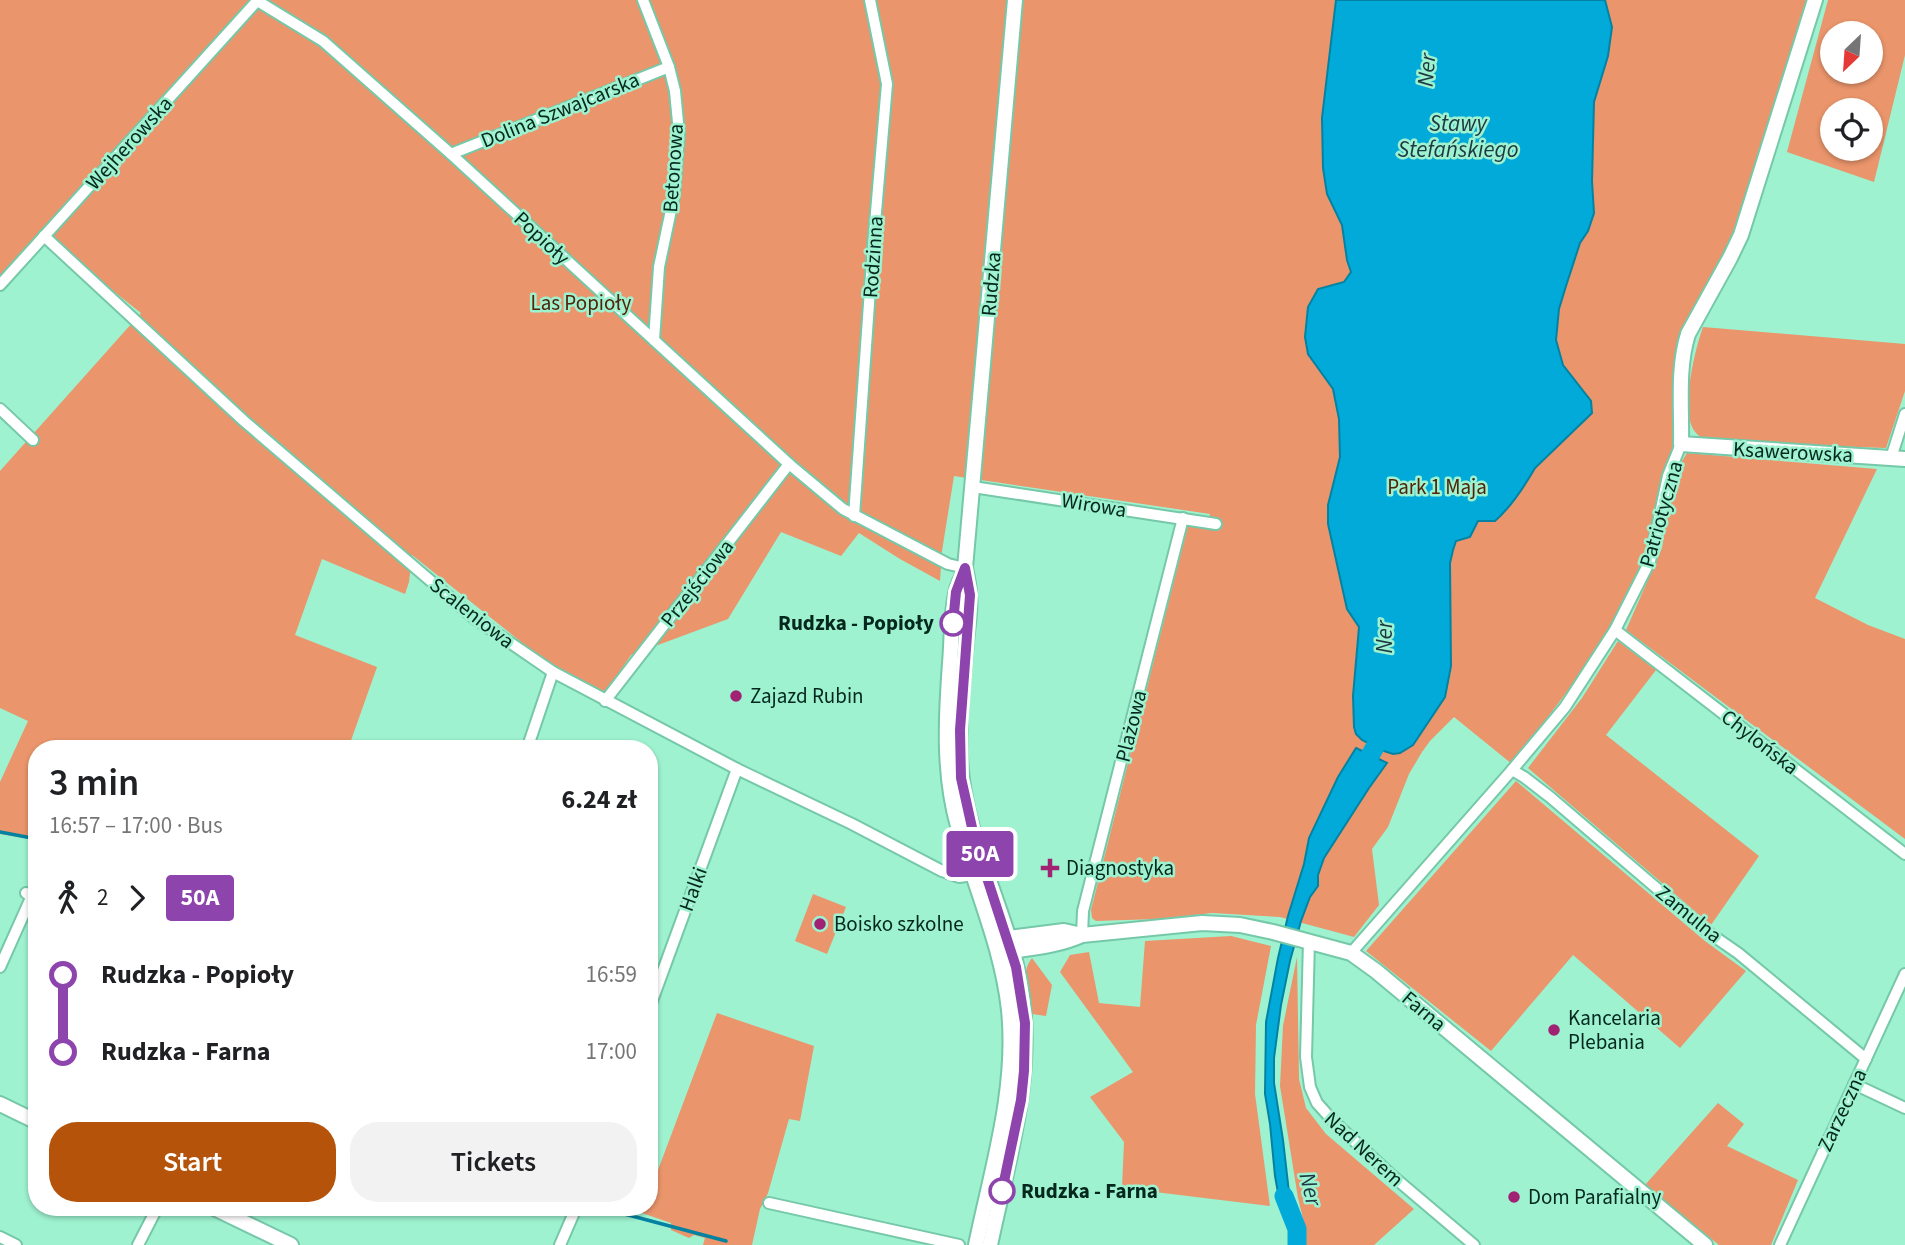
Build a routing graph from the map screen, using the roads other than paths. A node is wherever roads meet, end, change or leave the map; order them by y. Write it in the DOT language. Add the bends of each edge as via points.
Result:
graph roads {
  1 [pos="256,0"];
  2 [pos="643,0"];
  3 [pos="870,0"];
  4 [pos="1016,0"];
  5 [pos="1815,0"];
  6 [pos="669,67"];
  7 [pos="451,153"];
  8 [pos="44,236"];
  9 [pos="0,285"];
  10 [pos="654,340"];
  11 [pos="0,409"];
  12 [pos="1905,414"];
  13 [pos="33,440"];
  14 [pos="1681,444"];
  15 [pos="1898,458"];
  16 [pos="789,464"];
  17 [pos="973,487"];
  18 [pos="854,516"];
  19 [pos="1183,518"];
  20 [pos="1216,524"];
  21 [pos="965,568"];
  22 [pos="1615,630"];
  23 [pos="553,672"];
  24 [pos="605,701"];
  25 [pos="530,740"];
  26 [pos="737,769"];
  27 [pos="1512,770"];
  28 [pos="1905,854"];
  29 [pos="973,875"];
  30 [pos="28,904"];
  31 [pos="1082,935"];
  32 [pos="1305,940"];
  33 [pos="1003,945"];
  34 [pos="1351,953"];
  35 [pos="0,967"];
  36 [pos="1905,974"];
  37 [pos="658,984"];
  38 [pos="1866,1059"];
  39 [pos="1854,1084"];
  40 [pos="0,1104"];
  41 [pos="1905,1108"];
  42 [pos="28,1118"];
  43 [pos="769,1203"];
  44 [pos="153,1216"];
  45 [pos="234,1216"];
  46 [pos="573,1216"];
  47 [pos="0,1237"];
  48 [pos="16,1245"];
  49 [pos="138,1245"];
  50 [pos="291,1245"];
  51 [pos="560,1245"];
  52 [pos="959,1245"];
  53 [pos="976,1245"];
  54 [pos="990,1245"];
  55 [pos="1474,1245"];
  56 [pos="1705,1245"];
  57 [pos="1780,1245"];
  1 -- 7 [label="street, Popioły" via="323,41"];
  1 -- 8 [label="street, Wejherowska"];
  2 -- 6 [label="street, Betonowa"];
  3 -- 18 [label="street, Rodzinna" via="887,84"];
  4 -- 17 [label="street, Rudzka"];
  5 -- 14 [label="street, Patriotyczna" via="1741,235 1685,343 1680,369"];
  6 -- 7 [label="street, Dolina Szwajcarska"];
  6 -- 10 [label="street, Betonowa" via="676,91 677,173 659,267"];
  7 -- 10 [label="street, Popioły"];
  8 -- 9 [label="street, Wejherowska"];
  8 -- 23 [label="street, Scaleniowa" via="238,416 474,618"];
  10 -- 16 [label="street, Popioły"];
  11 -- 13 [label="street"];
  12 -- 15 [label="street"];
  14 -- 15 [label="street, Ksawerowska"];
  14 -- 22 [label="street, Patriotyczna" via="1668,476 1650,561"];
  16 -- 18 [label="street, Popioły"];
  16 -- 24 [label="street, Przejściowa"];
  17 -- 19 [label="street, Wirowa"];
  17 -- 21 [label="street, Rudzka"];
  18 -- 21 [label="street, Popioły" via="948,564"];
  19 -- 20 [label="street, Wirowa"];
  19 -- 31 [label="street, Plażowa" via="1083,911"];
  21 -- 29 [label="street, Rudzka" via="956,592 953,623 947,755 952,802"];
  21 -- 33 [label="street, Rudzka" via="970,595 961,778"];
  22 -- 27 [label="street, Patriotyczna" via="1565,706"];
  22 -- 28 [label="street, Chylońska"];
  23 -- 24 [label="street, Scaleniowa"];
  23 -- 25 [label="street"];
  24 -- 26 [label="street, Scaleniowa"];
  26 -- 29 [label="street, Scaleniowa" via="945,873"];
  26 -- 37 [label="street, Halki"];
  27 -- 34 [label="street, Patriotyczna"];
  27 -- 38 [label="street, Zamulna"];
  29 -- 33 [label="street, Rudzka"];
  30 -- 35 [label="street"];
  31 -- 32 [label="street, Farna" via="1202,923 1240,925"];
  31 -- 33 [label="street, Farna" via="1064,931"];
  32 -- 34 [label="street, Farna"];
  32 -- 55 [label="street, Nad Nerem" via="1306,1057 1317,1103 1389,1173"];
  33 -- 53 [label="street, Rudzka" via="1010,1069"];
  33 -- 54 [label="street, Rudzka" via="1023,1003 1024,1071"];
  34 -- 56 [label="street, Farna"];
  36 -- 38 [label="street, Zarzeczna"];
  38 -- 39 [label="street, Zarzeczna"];
  39 -- 41 [label="street"];
  39 -- 57 [label="street, Zarzeczna"];
  40 -- 42 [label="street"];
  43 -- 52 [label="street"];
  44 -- 49 [label="street"];
  45 -- 50 [label="street"];
  46 -- 51 [label="street"];
  47 -- 48 [label="street"];
}
